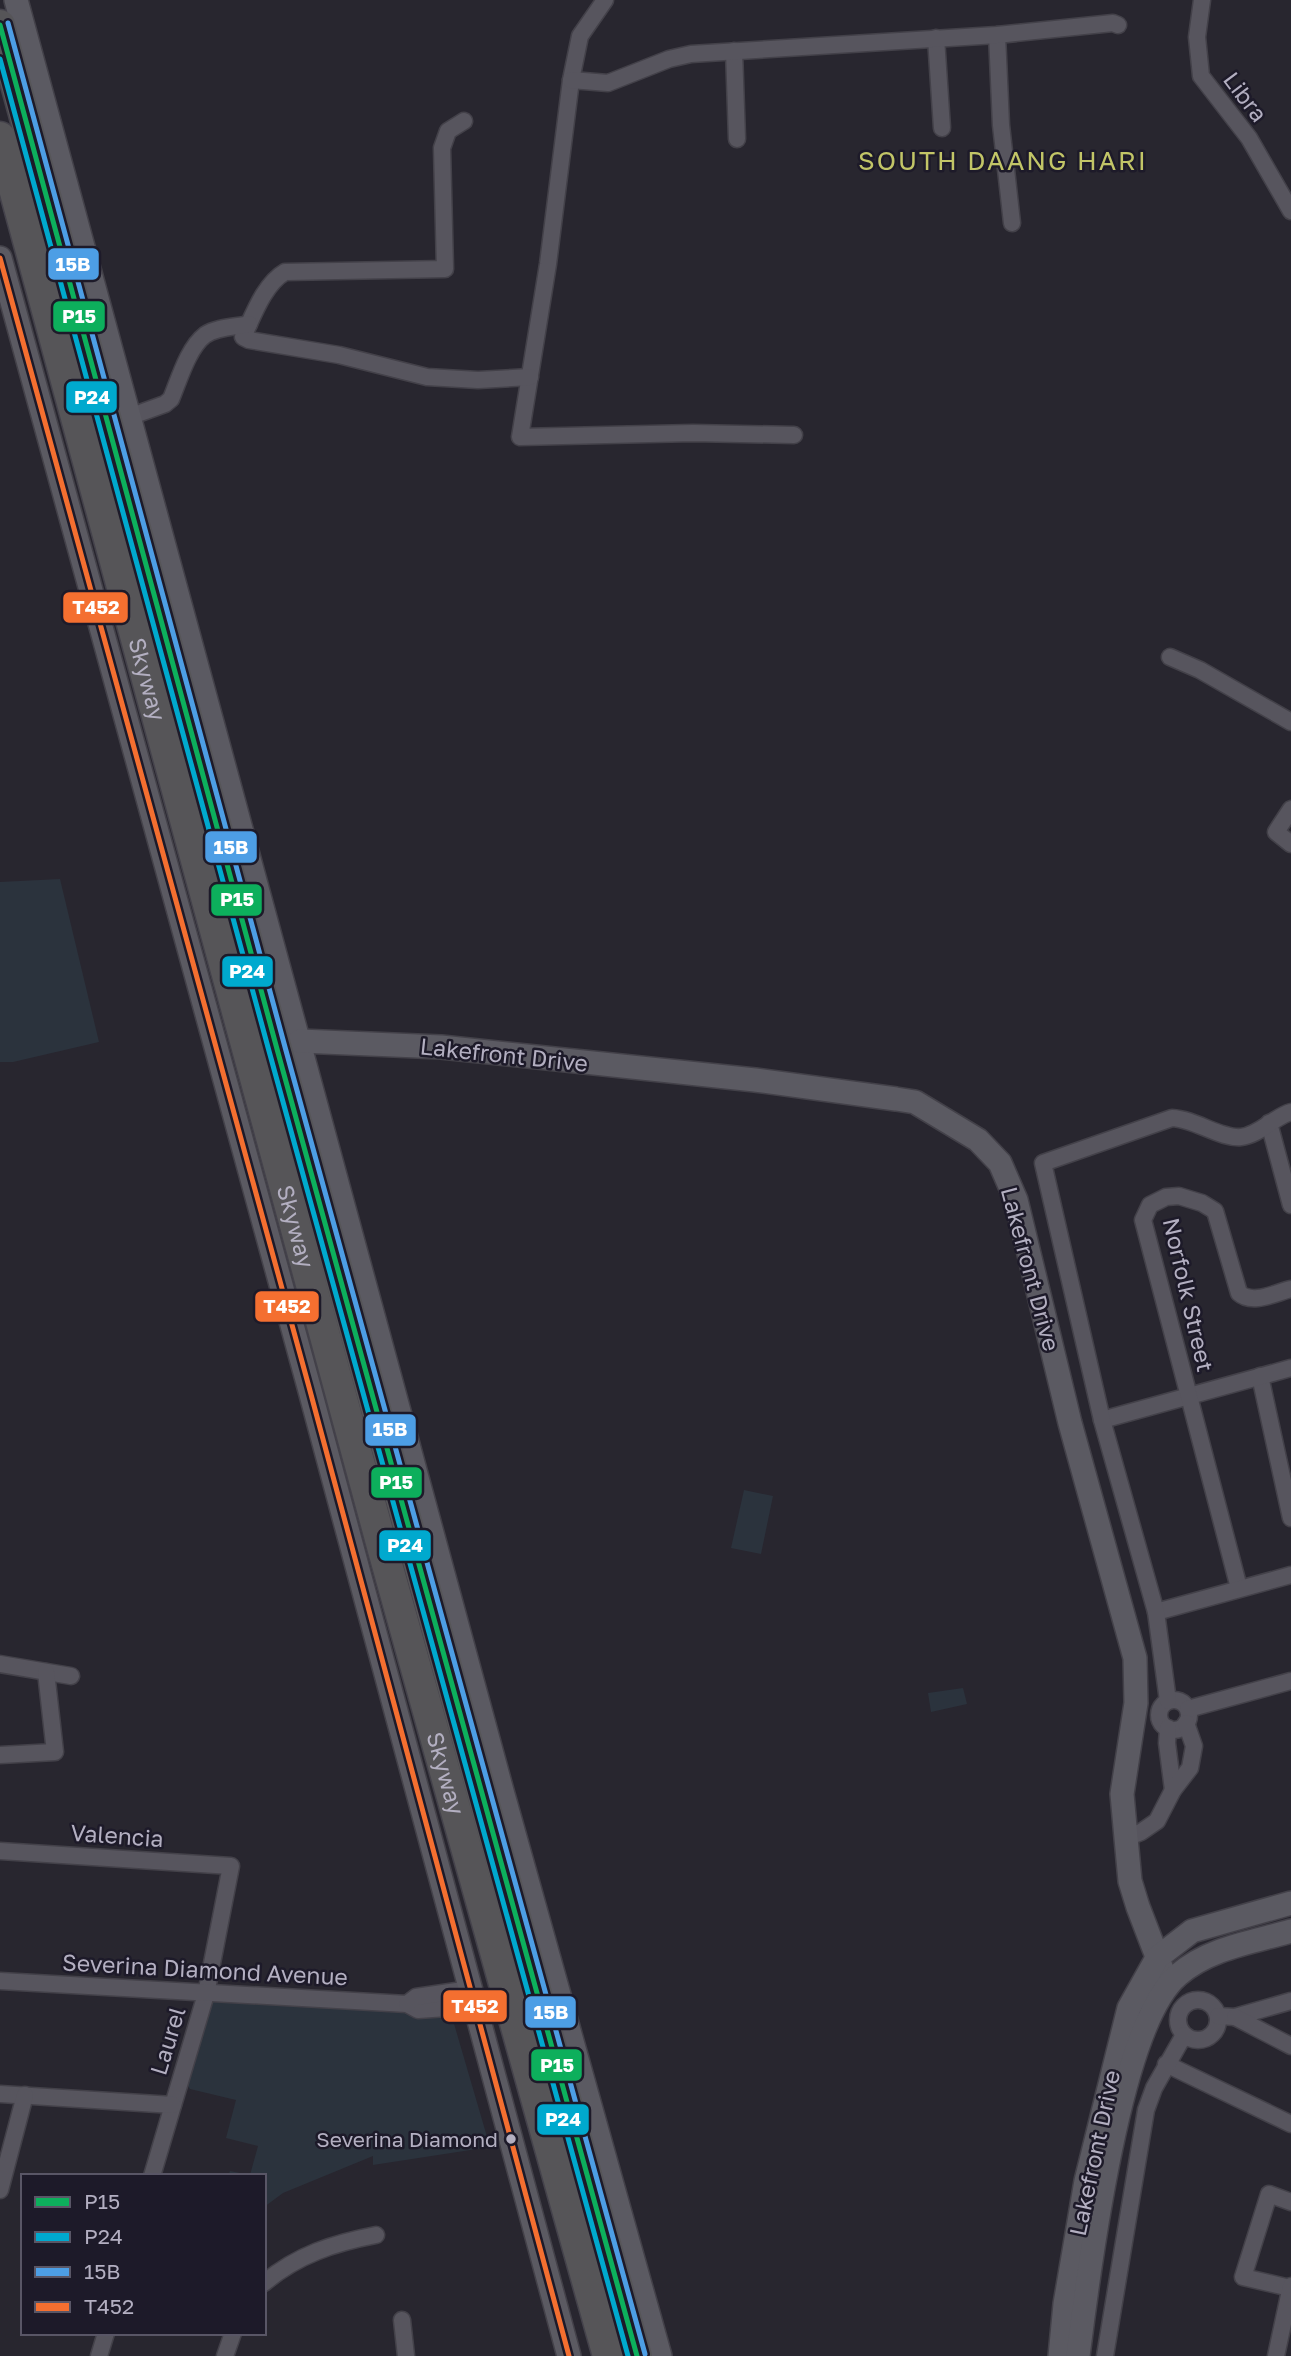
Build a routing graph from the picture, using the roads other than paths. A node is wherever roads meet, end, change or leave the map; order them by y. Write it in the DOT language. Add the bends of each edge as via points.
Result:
graph roads {
  1 [pos="16,0"];
  2 [pos="605,0"];
  3 [pos="1202,0"];
  4 [pos="0,25"];
  5 [pos="1118,25"];
  6 [pos="997,35"];
  7 [pos="936,38"];
  8 [pos="734,51"];
  9 [pos="0,64"];
  10 [pos="571,80"];
  11 [pos="464,121"];
  12 [pos="942,128"];
  13 [pos="0,137"];
  14 [pos="737,139"];
  15 [pos="0,183"];
  16 [pos="1291,211"];
  17 [pos="1012,223"];
  18 [pos="0,258"];
  19 [pos="249,324"];
  20 [pos="530,377"];
  21 [pos="129,417"];
  22 [pos="794,435"];
  23 [pos="1170,657"];
  24 [pos="1291,723"];
  25 [pos="1291,810"];
  26 [pos="1291,844"];
  27 [pos="300,1041"];
  28 [pos="1291,1112"];
  29 [pos="1269,1123"];
  30 [pos="1291,1205"];
  31 [pos="1291,1289"];
  32 [pos="1291,1368"];
  33 [pos="1260,1376"];
  34 [pos="1188,1396"];
  35 [pos="1102,1420"];
  36 [pos="1291,1518"];
  37 [pos="1291,1575"];
  38 [pos="1239,1588"];
  39 [pos="1156,1612"];
  40 [pos="0,1664"];
  41 [pos="46,1672"];
  42 [pos="71,1676"];
  43 [pos="1291,1681"];
  44 [pos="1168,1701"];
  45 [pos="1187,1716"];
  46 [pos="1168,1728"];
  47 [pos="0,1755"];
  48 [pos="1173,1790"];
  49 [pos="1126,1838"];
  50 [pos="0,1851"];
  51 [pos="231,1866"];
  52 [pos="1291,1903"];
  53 [pos="1291,1931"];
  54 [pos="1157,1958"];
  55 [pos="0,1981"];
  56 [pos="1168,1985"];
  57 [pos="206,1994"];
  58 [pos="472,1997"];
  59 [pos="1291,2001"];
  60 [pos="1218,2016"];
  61 [pos="1235,2017"];
  62 [pos="1185,2035"];
  63 [pos="1291,2046"];
  64 [pos="1166,2064"];
  65 [pos="0,2094"];
  66 [pos="25,2095"];
  67 [pos="173,2105"];
  68 [pos="1291,2124"];
  69 [pos="153,2174"];
  70 [pos="0,2190"];
  71 [pos="1291,2202"];
  72 [pos="376,2235"];
  73 [pos="266,2281"];
  74 [pos="1291,2287"];
  75 [pos="402,2320"];
  76 [pos="105,2335"];
  77 [pos="232,2335"];
  78 [pos="99,2356"];
  79 [pos="225,2356"];
  80 [pos="406,2356"];
  81 [pos="569,2356"];
  82 [pos="593,2356"];
  83 [pos="608,2356"];
  84 [pos="627,2356"];
  85 [pos="637,2356"];
  86 [pos="660,2356"];
  87 [pos="1060,2356"];
  88 [pos="1078,2356"];
  89 [pos="1105,2356"];
  90 [pos="1276,2356"];
  1 -- 21 [label="main road"];
  2 -- 10 [label="street" via="580,36"];
  3 -- 16 [label="street, Libra" via="1197,37 1201,76 1249,138"];
  4 -- 85 [label="highway"];
  5 -- 6 [label="street"];
  6 -- 7 [label="street"];
  6 -- 17 [label="street"];
  7 -- 8 [label="street"];
  7 -- 12 [label="street"];
  8 -- 10 [label="street" via="669,59 608,83"];
  8 -- 14 [label="street"];
  9 -- 84 [label="highway, Skyway"];
  10 -- 20 [label="street"];
  11 -- 19 [label="street" via="448,131 442,148 445,270 285,272"];
  13 -- 83 [label="highway, Skyway" via="383,1550"];
  15 -- 82 [label="highway"];
  18 -- 58 [label="main road"];
  19 -- 20 [label="street" via="245,339 339,355 427,377"];
  19 -- 21 [label="street" via="205,335 171,399"];
  20 -- 22 [label="street" via="520,437"];
  21 -- 27 [label="main road"];
  23 -- 24 [label="street"];
  25 -- 26 [label="street" via="1276,832"];
  27 -- 49 [label="main road, Lakefront Drive" via="441,1047 896,1099 915,1102 978,1140 1000,1163 1016,1200 1070,1423 1135,1658 1136,1703 1122,1794"];
  27 -- 86 [label="main road"];
  28 -- 29 [label="street"];
  29 -- 30 [label="street"];
  29 -- 35 [label="street" via="1245,1137 1234,1137 1185,1118 1172,1118 1043,1163"];
  31 -- 34 [label="street, Norfolk Street" via="1243,1297 1215,1211 1179,1196 1150,1205 1143,1220"];
  32 -- 33 [label="street"];
  33 -- 34 [label="street"];
  33 -- 36 [label="street"];
  34 -- 35 [label="street"];
  34 -- 38 [label="street"];
  35 -- 39 [label="street"];
  37 -- 38 [label="street"];
  38 -- 39 [label="street"];
  39 -- 44 [label="street"];
  40 -- 41 [label="street"];
  41 -- 42 [label="street"];
  41 -- 47 [label="street" via="55,1752"];
  43 -- 45 [label="street"];
  44 -- 45 [label="street" via="1180,1701"];
  44 -- 46 [label="street" via="1159,1712"];
  45 -- 46 [label="street" via="1178,1729"];
  45 -- 48 [label="street" via="1195,1746 1190,1768"];
  46 -- 48 [label="street"];
  48 -- 49 [label="street" via="1157,1821"];
  49 -- 54 [label="main road, Lakefront Drive" via="1130,1881"];
  50 -- 51 [label="street, Valencia"];
  51 -- 57 [label="street, Laurel"];
  52 -- 54 [label="main road, Lakefront Drive" via="1192,1931"];
  53 -- 56 [label="main road, Lakefront Drive" via="1203,1956"];
  54 -- 56 [label="main road, Lakefront Drive"];
  54 -- 87 [label="main road, Lakefront Drive" via="1129,2008 1095,2140"];
  55 -- 57 [label="street, Severina Diamond Avenue"];
  56 -- 88 [label="main road, Lakefront Drive" via="1145,2025 1116,2132"];
  57 -- 58 [label="street, Severina Diamond Avenue" via="407,2004 416,1997"];
  57 -- 67 [label="street, Laurel"];
  58 -- 81 [label="main road"];
  59 -- 61 [label="street"];
  60 -- 61 [label="street"];
  60 -- 62 [label="street" via="1217,2028 1208,2038 1196,2040"];
  60 -- 62 [label="street" via="1205,2001 1191,2001 1178,2016"];
  61 -- 63 [label="street"];
  62 -- 64 [label="street"];
  64 -- 68 [label="street"];
  64 -- 89 [label="street" via="1146,2110"];
  65 -- 66 [label="street"];
  66 -- 67 [label="street"];
  66 -- 70 [label="street"];
  67 -- 69 [label="street, Laurel"];
  71 -- 74 [label="street" via="1269,2194 1243,2277"];
  72 -- 73 [label="street" via="321,2249"];
  74 -- 90 [label="street"];
  75 -- 80 [label="street"];
  76 -- 78 [label="street"];
  77 -- 79 [label="street"];
}
